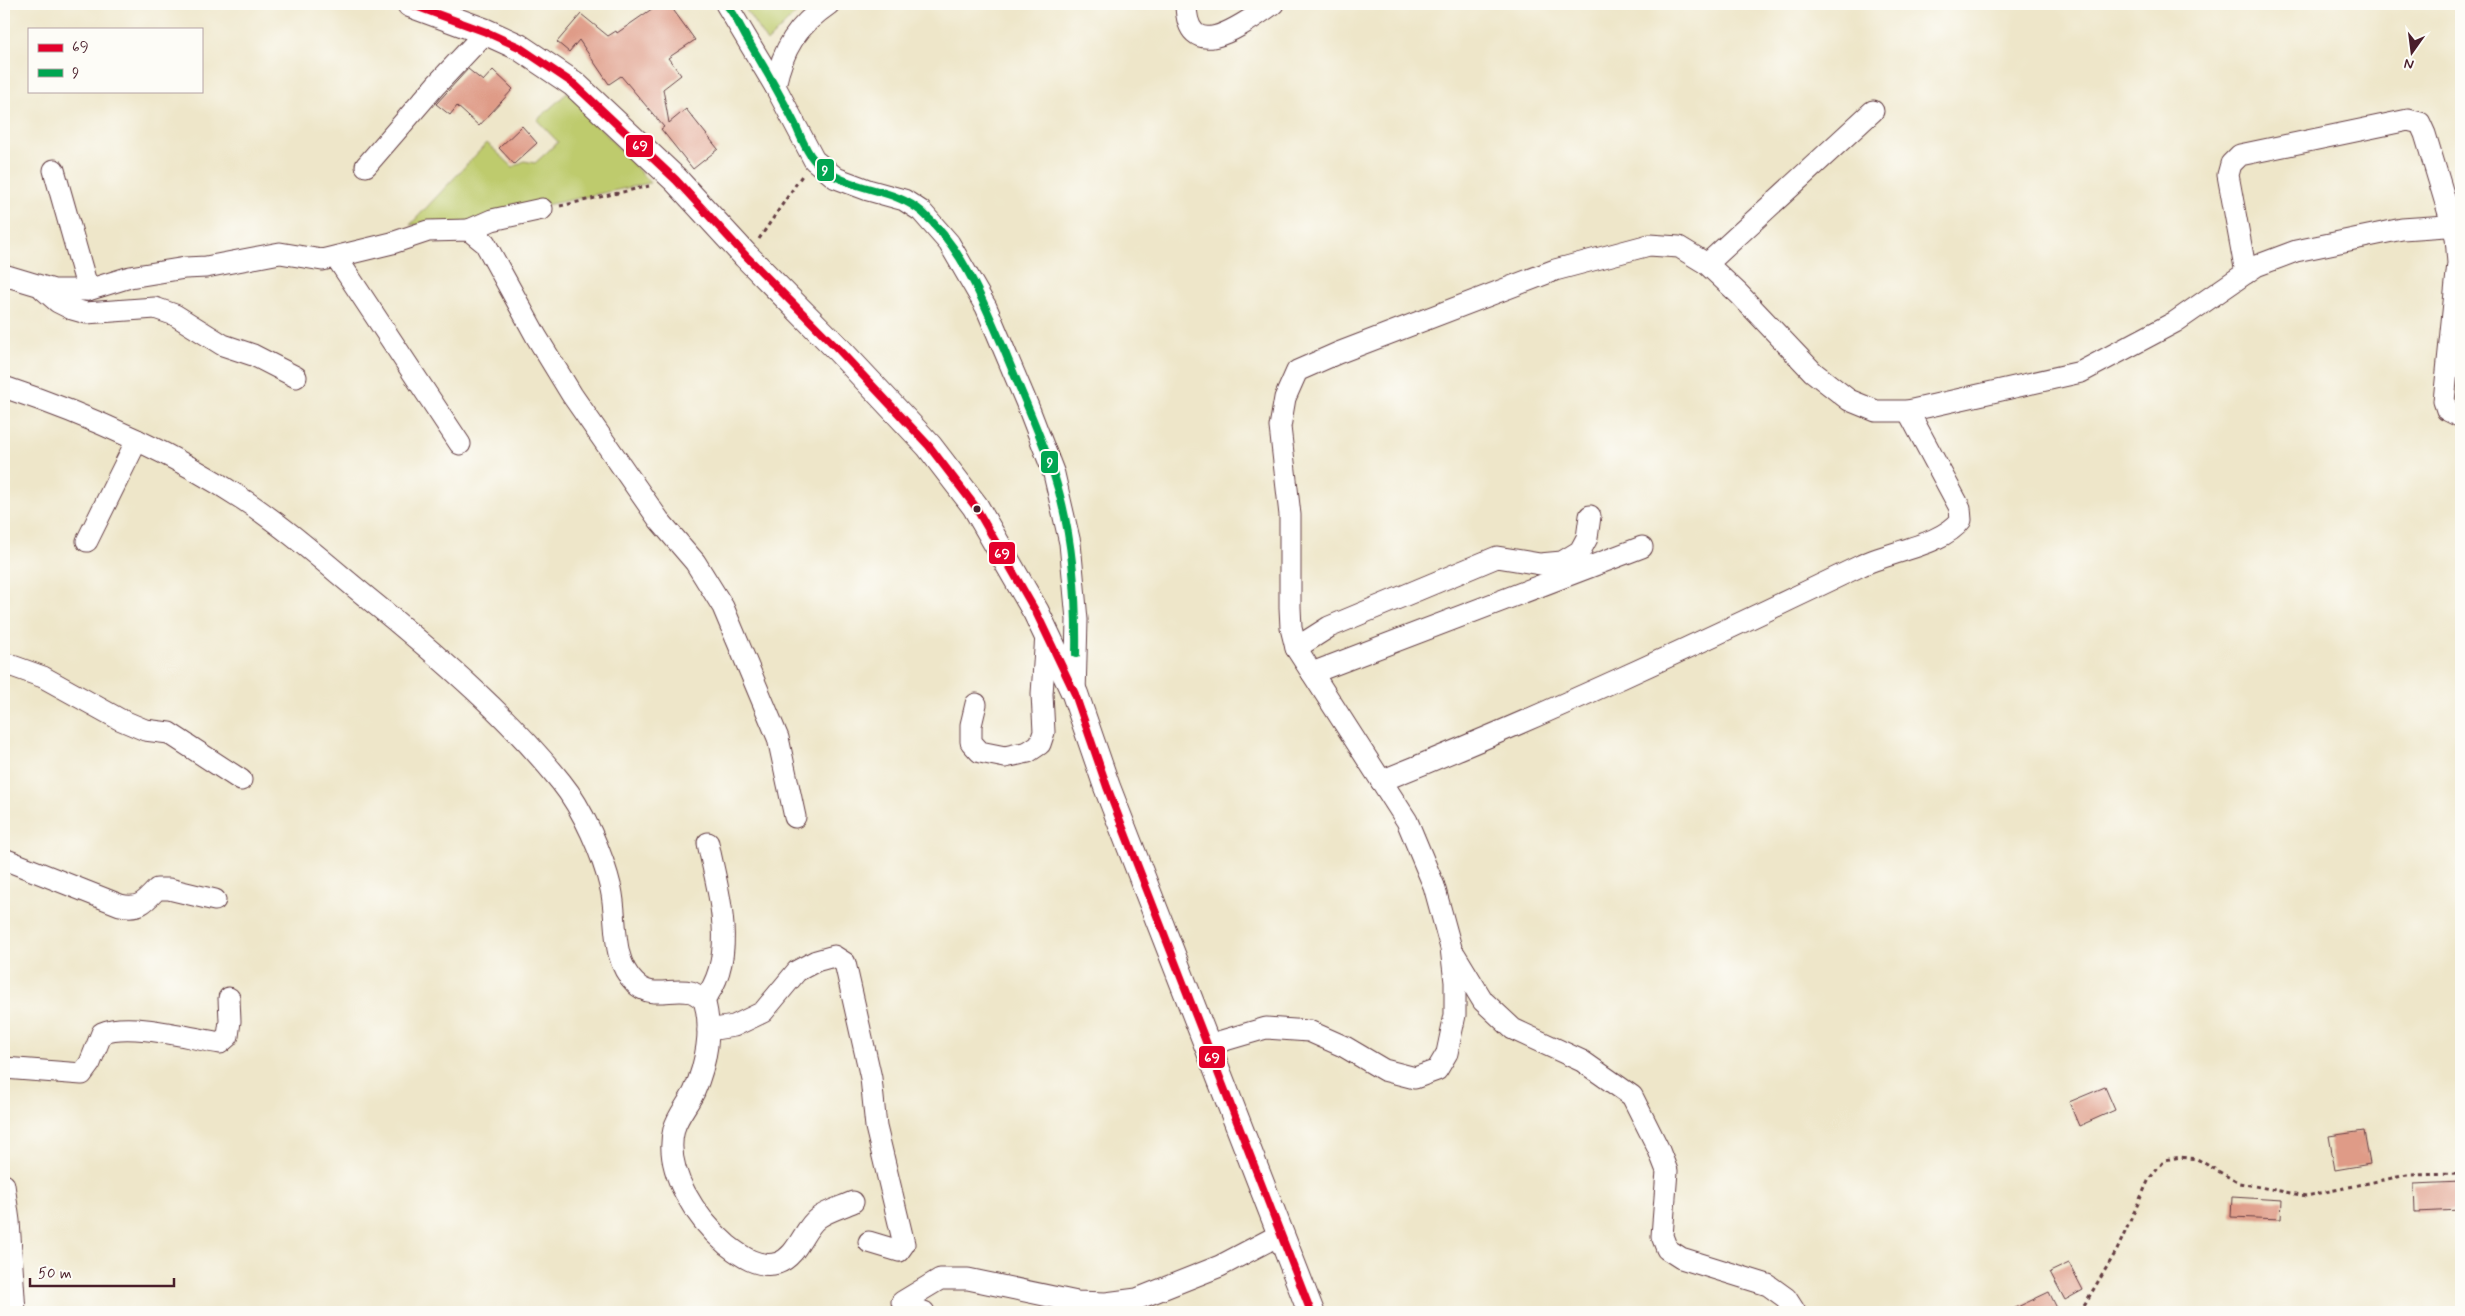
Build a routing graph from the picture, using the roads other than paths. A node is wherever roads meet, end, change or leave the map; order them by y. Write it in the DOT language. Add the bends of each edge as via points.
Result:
graph roads {
  1 [pos="410,4"];
  2 [pos="727,4"];
  3 [pos="829,4"];
  4 [pos="1186,4"];
  5 [pos="1273,4"];
  6 [pos="486,32"];
  7 [pos="775,86"];
  8 [pos="1873,111"];
  9 [pos="366,166"];
  10 [pos="54,170"];
  11 [pos="542,210"];
  12 [pos="2456,225"];
  13 [pos="469,230"];
  14 [pos="336,258"];
  15 [pos="1707,264"];
  16 [pos="2246,273"];
  17 [pos="4,275"];
  18 [pos="41,288"];
  19 [pos="88,290"];
  20 [pos="296,377"];
  21 [pos="4,387"];
  22 [pos="1908,411"];
  23 [pos="2461,417"];
  24 [pos="137,440"];
  25 [pos="460,444"];
  26 [pos="1590,516"];
  27 [pos="87,541"];
  28 [pos="1642,547"];
  29 [pos="1046,634"];
  30 [pos="1296,648"];
  31 [pos="4,663"];
  32 [pos="1312,673"];
  33 [pos="1075,694"];
  34 [pos="976,704"];
  35 [pos="241,780"];
  36 [pos="1381,780"];
  37 [pos="795,817"];
  38 [pos="708,843"];
  39 [pos="4,860"];
  40 [pos="215,900"];
  41 [pos="1451,948"];
  42 [pos="229,998"];
  43 [pos="704,1000"];
  44 [pos="708,1030"];
  45 [pos="1208,1045"];
  46 [pos="4,1068"];
  47 [pos="4,1185"];
  48 [pos="853,1202"];
  49 [pos="1280,1234"];
  50 [pos="869,1242"];
  51 [pos="15,1312"];
  52 [pos="924,1312"];
  53 [pos="1311,1312"];
  54 [pos="1795,1312"];
  1 -- 6 [label="main road"];
  2 -- 7 [label="street"];
  3 -- 7 [label="street" via="814,14 787,46"];
  4 -- 5 [label="street" via="1186,18 1192,30 1211,38 1223,35"];
  6 -- 9 [label="street"];
  6 -- 29 [label="main road" via="520,47 574,84 676,180 839,350 928,446 975,506"];
  7 -- 33 [label="street" via="814,160 836,178 904,200 921,211 949,243 986,307 1054,474 1070,543 1077,620"];
  8 -- 15 [label="street"];
  10 -- 19 [label="street"];
  11 -- 13 [label="street" via="492,220"];
  12 -- 16 [label="street" via="2402,229 2296,251"];
  12 -- 16 [label="street" via="2420,123 2408,120 2240,155 2231,164 2228,175"];
  12 -- 23 [label="street" via="2458,263 2444,401 2447,410"];
  13 -- 14 [label="street" via="428,230"];
  13 -- 37 [label="street" via="485,243 572,395 659,520 695,562 722,607 778,738"];
  14 -- 19 [label="street" via="322,260 280,253 130,277"];
  14 -- 25 [label="street"];
  15 -- 22 [label="street" via="1813,372 1849,400 1876,411"];
  15 -- 30 [label="street" via="1679,247 1650,245 1611,254 1554,270 1297,371 1285,398 1280,427 1290,515 1290,607"];
  16 -- 22 [label="street" via="2175,322 2081,372"];
  17 -- 18 [label="street"];
  18 -- 19 [label="street" via="69,292"];
  18 -- 20 [label="street" via="58,302 86,313 155,308 175,315 223,345 253,355"];
  21 -- 24 [label="street" via="81,414"];
  22 -- 36 [label="street" via="1960,508 1961,520 1946,534 1866,563 1584,696"];
  24 -- 27 [label="street"];
  24 -- 43 [label="street" via="246,502 328,565 485,698 562,783 584,818 611,889 618,949 634,983 646,991 692,992"];
  26 -- 30 [label="street" via="1587,538 1580,551 1562,562 1540,564 1497,557 1328,627"];
  28 -- 32 [label="street"];
  29 -- 33 [label="main road"];
  29 -- 34 [label="street" via="1042,694 1044,732 1040,744 1028,752 1005,757 980,752 971,742"];
  30 -- 32 [label="street"];
  31 -- 35 [label="street" via="43,677 118,719 145,730 169,733"];
  32 -- 36 [label="street"];
  33 -- 45 [label="main road" via="1110,795"];
  36 -- 41 [label="street" via="1407,821 1434,886"];
  38 -- 43 [label="street" via="720,902 723,960 714,986"];
  39 -- 40 [label="street" via="133,908 146,902 157,889"];
  41 -- 45 [label="street" via="1454,1015 1447,1053 1437,1070 1415,1078 1384,1070 1309,1031 1266,1028"];
  41 -- 54 [label="street" via="1483,1001 1513,1029 1582,1061 1632,1096 1667,1171 1662,1236 1666,1249 1681,1258 1768,1285 1786,1298"];
  42 -- 46 [label="street" via="228,1036 220,1043 112,1028 102,1033 82,1074"];
  43 -- 44 [label="street"];
  44 -- 48 [label="street" via="695,1090 674,1128 673,1151 677,1175 692,1206 706,1224 741,1256 764,1265 779,1263 792,1253 818,1218"];
  44 -- 50 [label="street" via="734,1026 763,1012 797,971 816,961 834,956 845,963 871,1078 876,1127 904,1244 899,1251"];
  45 -- 49 [label="main road"];
  47 -- 51 [label="street"];
  49 -- 52 [label="street" via="1220,1266 1137,1299 1077,1302 968,1279 940,1279 902,1302 902,1307"];
  49 -- 53 [label="main road"];
}
